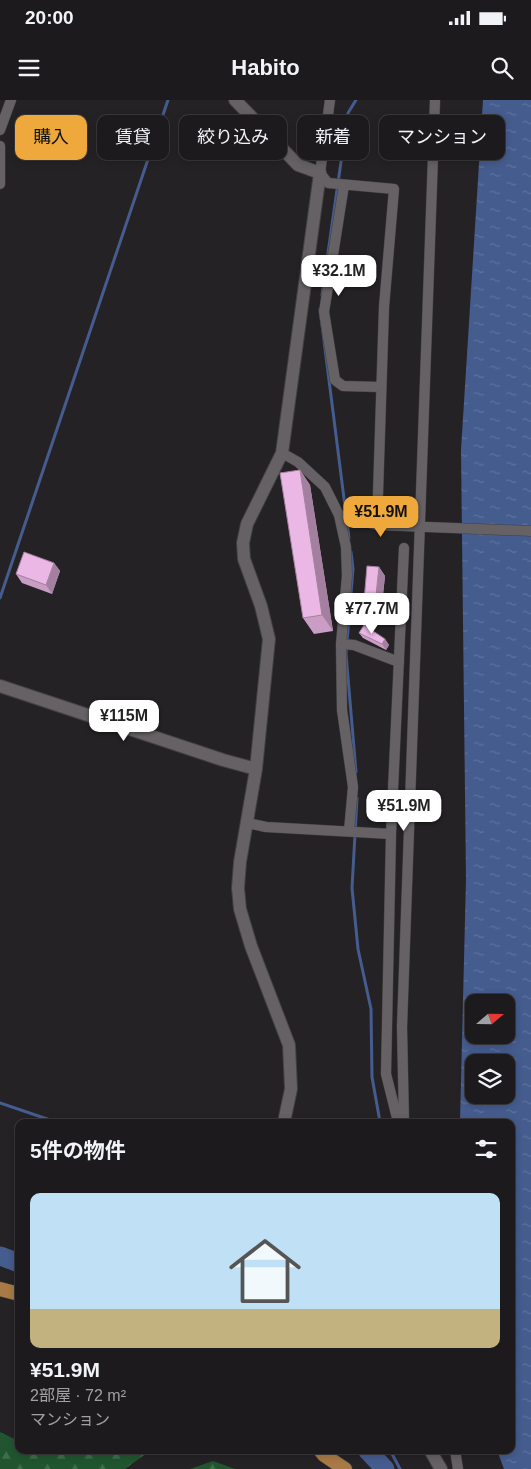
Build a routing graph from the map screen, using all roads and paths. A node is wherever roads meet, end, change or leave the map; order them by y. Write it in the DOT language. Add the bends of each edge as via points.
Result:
graph roads {
  1 [pos="11,100"];
  2 [pos="235,100"];
  3 [pos="330,100"];
  4 [pos="435,100"];
  5 [pos="0,130"];
  6 [pos="0,146"];
  7 [pos="324,178"];
  8 [pos="0,184"];
  9 [pos="344,185"];
  10 [pos="381,388"];
  11 [pos="282,453"];
  12 [pos="339,515"];
  13 [pos="376,525"];
  14 [pos="422,528"];
  15 [pos="531,531"];
  16 [pos="404,548"];
  17 [pos="341,644"];
  18 [pos="399,662"];
  19 [pos="0,686"];
  20 [pos="256,769"];
  21 [pos="247,823"];
  22 [pos="349,831"];
  23 [pos="392,834"];
  24 [pos="285,1119"];
  25 [pos="400,1119"];
  26 [pos="400,1119"];
  27 [pos="0,1289"];
  28 [pos="15,1293"];
  29 [pos="323,1454"];
  30 [pos="432,1454"];
  31 [pos="455,1454"];
  32 [pos="345,1469"];
  33 [pos="441,1469"];
  34 [pos="458,1469"];
  1 -- 5 [label="street"];
  2 -- 7 [label="street" via="298,165"];
  3 -- 7 [label="street"];
  4 -- 14 [label="street"];
  6 -- 8 [label="street"];
  7 -- 9 [label="street"];
  7 -- 11 [label="street"];
  9 -- 10 [label="street" via="324,312 335,380 343,386"];
  9 -- 10 [label="street" via="394,189"];
  10 -- 13 [label="street"];
  11 -- 12 [label="street" via="298,462 326,488"];
  11 -- 20 [label="street" via="248,524 243,543 244,560 269,639"];
  12 -- 13 [label="street"];
  12 -- 17 [label="street" via="346,547 347,576"];
  13 -- 14 [label="street"];
  14 -- 15 [label="street"];
  14 -- 25 [label="street"];
  16 -- 18 [label="street"];
  17 -- 18 [label="street" via="354,645"];
  17 -- 22 [label="street" via="342,710 353,787"];
  18 -- 23 [label="street"];
  19 -- 20 [label="street"];
  20 -- 21 [label="street"];
  21 -- 22 [label="street" via="266,827"];
  21 -- 24 [label="street" via="240,862 240,909 289,1045 291,1089"];
  22 -- 23 [label="street"];
  23 -- 26 [label="street" via="386,1074"];
  27 -- 28 [label="main road"];
  29 -- 32 [label="main road"];
  30 -- 33 [label="street"];
  31 -- 34 [label="street"];
}
